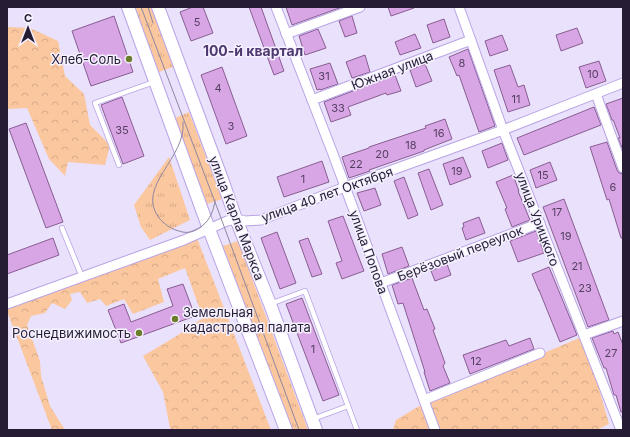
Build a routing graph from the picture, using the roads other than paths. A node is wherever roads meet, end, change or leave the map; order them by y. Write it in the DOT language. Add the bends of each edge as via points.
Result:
graph roads {
  1 [pos="128,7"];
  2 [pos="158,7"];
  3 [pos="276,7"];
  4 [pos="360,7"];
  5 [pos="459,7"];
  6 [pos="286,34"];
  7 [pos="472,40"];
  8 [pos="154,81"];
  9 [pos="623,83"];
  10 [pos="596,94"];
  11 [pos="312,100"];
  12 [pos="503,130"];
  13 [pos="119,165"];
  14 [pos="623,168"];
  15 [pos="345,187"];
  16 [pos="236,219"];
  17 [pos="540,223"];
  18 [pos="62,228"];
  19 [pos="209,229"];
  20 [pos="82,277"];
  21 [pos="380,283"];
  22 [pos="7,304"];
  23 [pos="270,304"];
  24 [pos="623,321"];
  25 [pos="584,335"];
  26 [pos="540,353"];
  27 [pos="424,400"];
  28 [pos="348,406"];
  29 [pos="314,425"];
  30 [pos="286,430"];
  31 [pos="357,430"];
  32 [pos="435,430"];
  33 [pos="621,430"];
  1 -- 8 [label="street"];
  2 -- 16 [label="street, улица Карла Маркса"];
  3 -- 6 [label="street, улица Попова"];
  4 -- 6 [label="street"];
  5 -- 7 [label="street, улица Урицкого"];
  6 -- 11 [label="street, улица Попова"];
  7 -- 11 [label="street, Южная улица"];
  7 -- 12 [label="street, улица Урицкого"];
  8 -- 13 [label="lane" via="95,103"];
  8 -- 19 [label="street"];
  9 -- 10 [label="street, улица 40 лет Октября"];
  10 -- 12 [label="street, улица 40 лет Октября"];
  10 -- 14 [label="street"];
  11 -- 15 [label="street, улица Попова"];
  12 -- 15 [label="street, улица 40 лет Октября"];
  12 -- 17 [label="street, улица Урицкого"];
  15 -- 16 [label="street, улица 40 лет Октября" via="261,220"];
  15 -- 21 [label="street, улица Попова"];
  16 -- 19 [label="street, улица 40 лет Октября"];
  16 -- 23 [label="street, улица Карла Маркса"];
  17 -- 21 [label="street, Берёзовый переулок"];
  17 -- 25 [label="street, улица Урицкого"];
  18 -- 20 [label="lane"];
  19 -- 20 [label="street, улица 40 лет Октября"];
  19 -- 30 [label="street"];
  20 -- 22 [label="street, улица 40 лет Октября"];
  21 -- 27 [label="street, улица Попова"];
  23 -- 28 [label="lane" via="305,291"];
  23 -- 29 [label="street, улица Карла Маркса"];
  24 -- 25 [label="street"];
  25 -- 33 [label="street, улица Урицкого"];
  26 -- 27 [label="street"];
  27 -- 32 [label="street, улица Попова"];
  28 -- 29 [label="lane"];
  28 -- 31 [label="lane"];
}
